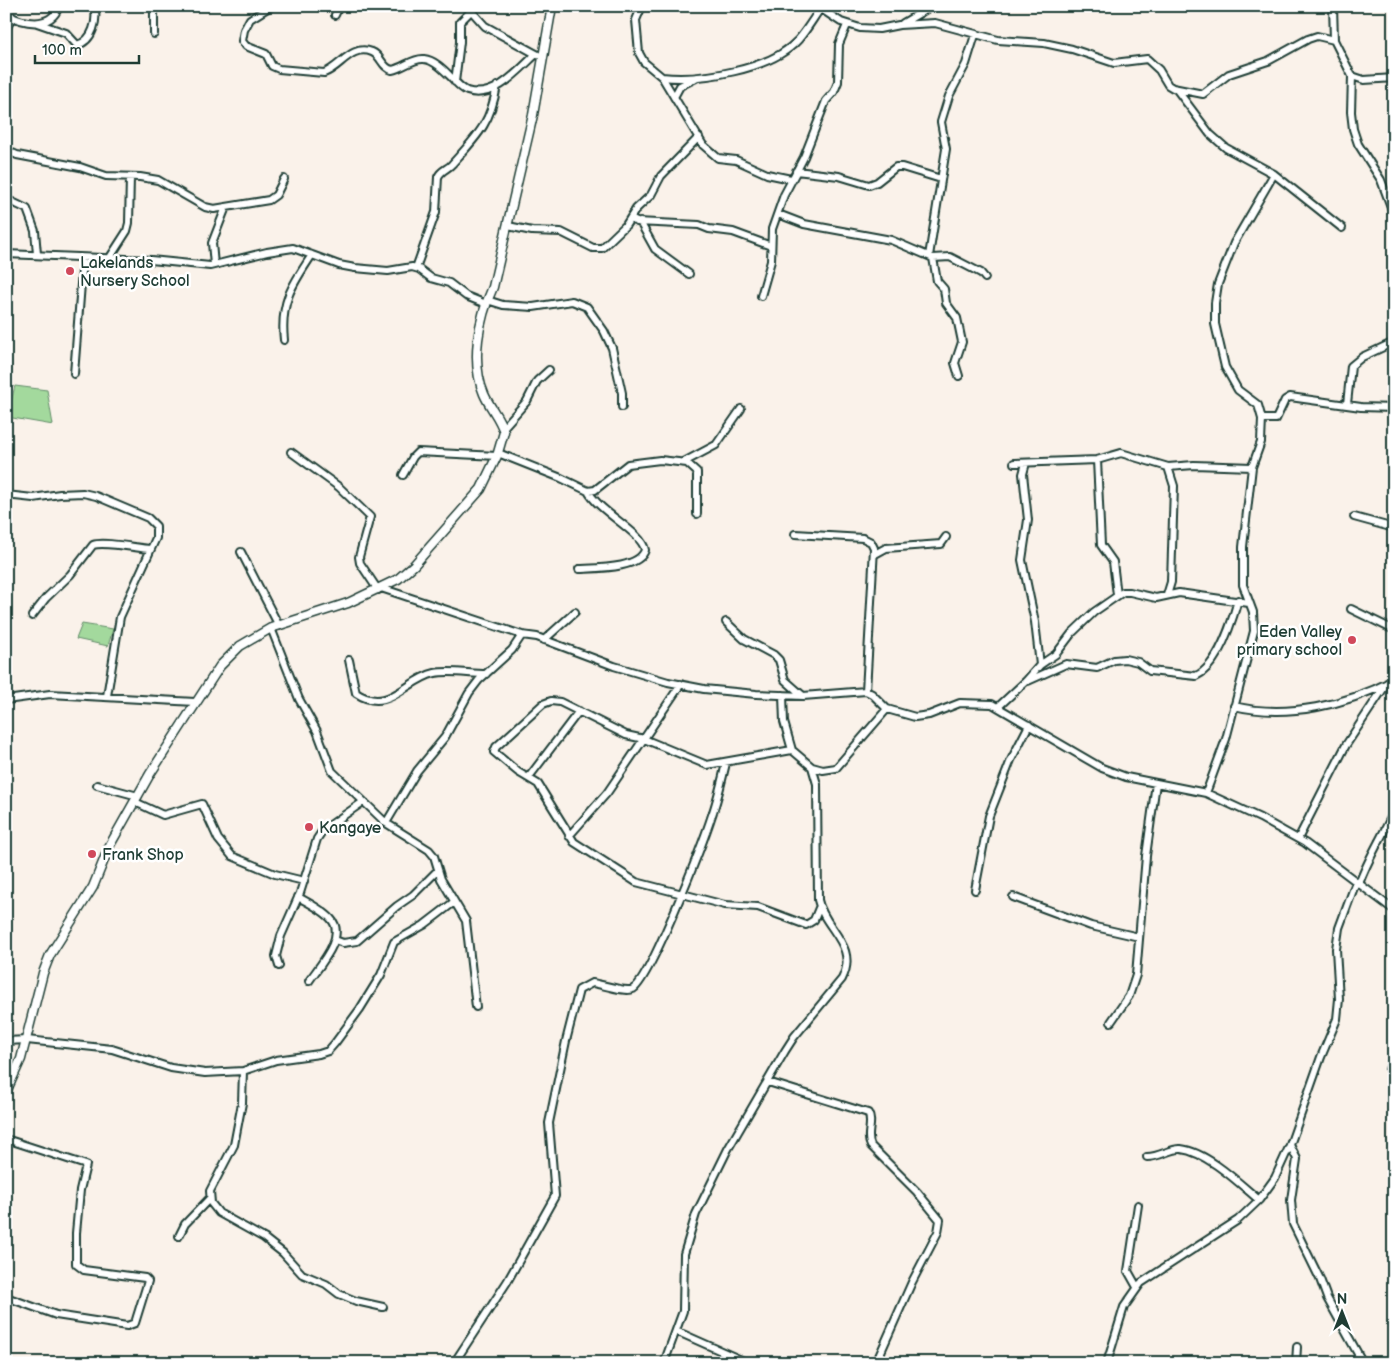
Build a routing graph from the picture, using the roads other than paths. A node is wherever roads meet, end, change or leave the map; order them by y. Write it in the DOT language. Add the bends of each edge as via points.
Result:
graph roads {
  1 [pos="59,6"];
  2 [pos="94,6"];
  3 [pos="154,6"];
  4 [pos="271,6"];
  5 [pos="339,6"];
  6 [pos="552,6"];
  7 [pos="642,6"];
  8 [pos="932,6"];
  9 [pos="1333,6"];
  10 [pos="818,7"];
  11 [pos="469,8"];
  12 [pos="9,15"];
  13 [pos="336,15"];
  14 [pos="36,24"];
  15 [pos="847,25"];
  16 [pos="899,25"];
  17 [pos="6,28"];
  18 [pos="154,34"];
  19 [pos="975,35"];
  20 [pos="1334,40"];
  21 [pos="536,54"];
  22 [pos="543,59"];
  23 [pos="1352,76"];
  24 [pos="662,77"];
  25 [pos="696,77"];
  26 [pos="1394,78"];
  27 [pos="455,82"];
  28 [pos="497,86"];
  29 [pos="1177,90"];
  30 [pos="674,97"];
  31 [pos="698,137"];
  32 [pos="6,150"];
  33 [pos="796,171"];
  34 [pos="1274,174"];
  35 [pos="130,177"];
  36 [pos="284,179"];
  37 [pos="791,179"];
  38 [pos="941,179"];
  39 [pos="6,199"];
  40 [pos="226,207"];
  41 [pos="778,214"];
  42 [pos="1394,215"];
  43 [pos="630,219"];
  44 [pos="640,222"];
  45 [pos="508,226"];
  46 [pos="1342,228"];
  47 [pos="771,246"];
  48 [pos="6,254"];
  49 [pos="38,254"];
  50 [pos="312,255"];
  51 [pos="931,257"];
  52 [pos="84,258"];
  53 [pos="109,259"];
  54 [pos="214,265"];
  55 [pos="416,268"];
  56 [pos="689,274"];
  57 [pos="985,278"];
  58 [pos="762,296"];
  59 [pos="487,302"];
  60 [pos="284,340"];
  61 [pos="1394,342"];
  62 [pos="549,370"];
  63 [pos="74,374"];
  64 [pos="959,376"];
  65 [pos="1347,404"];
  66 [pos="622,407"];
  67 [pos="1394,408"];
  68 [pos="741,409"];
  69 [pos="1262,419"];
  70 [pos="503,428"];
  71 [pos="291,452"];
  72 [pos="498,455"];
  73 [pos="1097,460"];
  74 [pos="684,462"];
  75 [pos="1014,463"];
  76 [pos="1026,463"];
  77 [pos="1168,467"];
  78 [pos="1252,467"];
  79 [pos="403,475"];
  80 [pos="588,491"];
  81 [pos="6,495"];
  82 [pos="697,514"];
  83 [pos="1354,517"];
  84 [pos="1394,528"];
  85 [pos="795,534"];
  86 [pos="946,537"];
  87 [pos="150,549"];
  88 [pos="241,552"];
  89 [pos="875,554"];
  90 [pos="579,569"];
  91 [pos="1171,582"];
  92 [pos="379,589"];
  93 [pos="1179,593"];
  94 [pos="1117,595"];
  95 [pos="1167,595"];
  96 [pos="1238,600"];
  97 [pos="1249,603"];
  98 [pos="1351,609"];
  99 [pos="576,612"];
  100 [pos="32,616"];
  101 [pos="726,622"];
  102 [pos="275,627"];
  103 [pos="1394,630"];
  104 [pos="522,635"];
  105 [pos="544,640"];
  106 [pos="349,660"];
  107 [pos="1040,665"];
  108 [pos="486,674"];
  109 [pos="1026,681"];
  110 [pos="1390,682"];
  111 [pos="681,684"];
  112 [pos="866,691"];
  113 [pos="783,695"];
  114 [pos="107,696"];
  115 [pos="803,696"];
  116 [pos="6,700"];
  117 [pos="195,702"];
  118 [pos="1234,706"];
  119 [pos="998,707"];
  120 [pos="887,709"];
  121 [pos="579,710"];
  122 [pos="1029,725"];
  123 [pos="644,739"];
  124 [pos="792,750"];
  125 [pos="726,763"];
  126 [pos="812,766"];
  127 [pos="529,777"];
  128 [pos="1156,784"];
  129 [pos="98,785"];
  130 [pos="1206,792"];
  131 [pos="136,799"];
  132 [pos="363,802"];
  133 [pos="1394,811"];
  134 [pos="386,823"];
  135 [pos="569,836"];
  136 [pos="1298,839"];
  137 [pos="438,870"];
  138 [pos="304,881"];
  139 [pos="1358,883"];
  140 [pos="975,890"];
  141 [pos="681,893"];
  142 [pos="298,897"];
  143 [pos="1013,897"];
  144 [pos="454,902"];
  145 [pos="820,908"];
  146 [pos="1394,910"];
  147 [pos="1139,937"];
  148 [pos="335,940"];
  149 [pos="279,966"];
  150 [pos="309,980"];
  151 [pos="476,1008"];
  152 [pos="1111,1022"];
  153 [pos="27,1040"];
  154 [pos="6,1041"];
  155 [pos="1394,1053"];
  156 [pos="243,1071"];
  157 [pos="1394,1081"];
  158 [pos="768,1082"];
  159 [pos="6,1092"];
  160 [pos="6,1139"];
  161 [pos="1290,1145"];
  162 [pos="1148,1157"];
  163 [pos="210,1198"];
  164 [pos="1259,1200"];
  165 [pos="1138,1205"];
  166 [pos="179,1236"];
  167 [pos="1137,1287"];
  168 [pos="6,1297"];
  169 [pos="383,1307"];
  170 [pos="676,1331"];
  171 [pos="1297,1347"];
  172 [pos="454,1363"];
  173 [pos="664,1363"];
  174 [pos="748,1363"];
  175 [pos="876,1363"];
  176 [pos="1107,1363"];
  177 [pos="1296,1363"];
  178 [pos="1364,1363"];
  1 -- 14 [label="street" via="53,15"];
  2 -- 14 [label="street" via="96,22 87,41 81,44 66,34"];
  3 -- 18 [label="street"];
  4 -- 27 [label="street" via="250,19 242,41 266,54 274,67 324,73 351,54 364,51 375,54 385,68 392,70 420,59 428,60"];
  5 -- 13 [label="street"];
  6 -- 22 [label="street"];
  7 -- 24 [label="street" via="636,20 639,53 644,62"];
  8 -- 16 [label="street"];
  9 -- 20 [label="street"];
  10 -- 15 [label="street"];
  10 -- 25 [label="street" via="797,41 779,54 732,71"];
  11 -- 21 [label="street" via="485,26"];
  11 -- 27 [label="street" via="460,22"];
  12 -- 14 [label="street"];
  12 -- 17 [label="street"];
  15 -- 16 [label="street" via="880,29"];
  15 -- 33 [label="street" via="839,44 838,82 826,101"];
  16 -- 19 [label="street" via="935,24"];
  19 -- 29 [label="street" via="1044,43 1114,63 1148,59 1168,85"];
  19 -- 38 [label="street" via="941,122 946,149"];
  20 -- 23 [label="street"];
  20 -- 29 [label="street" via="1316,36 1268,61 1229,74 1202,94"];
  21 -- 22 [label="street"];
  21 -- 28 [label="street"];
  22 -- 45 [label="street"];
  23 -- 26 [label="street" via="1364,80"];
  23 -- 42 [label="street" via="1353,129"];
  24 -- 25 [label="street"];
  24 -- 30 [label="street"];
  25 -- 30 [label="street" via="680,86"];
  27 -- 28 [label="street" via="475,92"];
  28 -- 55 [label="street" via="493,109 482,131 452,165 440,172 436,212"];
  29 -- 34 [label="street" via="1210,134 1226,148"];
  30 -- 31 [label="street"];
  31 -- 37 [label="street" via="718,158 736,160 767,174"];
  31 -- 43 [label="street" via="661,176 651,195"];
  32 -- 35 [label="street" via="106,176"];
  33 -- 37 [label="street"];
  33 -- 38 [label="street" via="839,176 869,185 896,167"];
  34 -- 46 [label="street"];
  34 -- 69 [label="street" via="1234,243 1218,284 1215,303 1215,324 1223,362 1238,390 1258,405"];
  35 -- 40 [label="street" via="158,180 205,207"];
  35 -- 53 [label="street" via="129,223"];
  36 -- 40 [label="street" via="276,195 269,200"];
  37 -- 41 [label="street"];
  38 -- 51 [label="street"];
  39 -- 49 [label="street" via="27,209 35,231"];
  40 -- 54 [label="street" via="212,243"];
  41 -- 47 [label="street" via="770,236"];
  41 -- 51 [label="street" via="804,224 891,240"];
  43 -- 44 [label="street"];
  43 -- 45 [label="street" via="606,245 598,249 569,234"];
  44 -- 47 [label="street" via="699,225 733,232"];
  44 -- 56 [label="street" via="655,249"];
  45 -- 59 [label="street"];
  47 -- 58 [label="street" via="772,261"];
  48 -- 49 [label="street"];
  49 -- 52 [label="street"];
  50 -- 54 [label="street" via="284,248"];
  50 -- 55 [label="street" via="355,268"];
  50 -- 60 [label="street" via="285,302"];
  51 -- 57 [label="street" via="950,258"];
  51 -- 64 [label="street" via="937,281 944,289 946,303 958,323 962,345 955,363"];
  52 -- 53 [label="street"];
  52 -- 63 [label="street"];
  53 -- 54 [label="street"];
  55 -- 59 [label="street" via="425,276 448,282 466,296"];
  59 -- 66 [label="street" via="533,307 572,301 587,307 612,348"];
  59 -- 70 [label="street" via="479,334 480,381"];
  61 -- 65 [label="street" via="1351,366"];
  62 -- 70 [label="street" via="536,382 528,401"];
  65 -- 67 [label="street"];
  65 -- 69 [label="street" via="1290,397 1285,400 1276,419"];
  68 -- 74 [label="street" via="716,445"];
  69 -- 78 [label="street" via="1261,442"];
  70 -- 72 [label="street"];
  71 -- 92 [label="street" via="339,487 370,517 359,557"];
  72 -- 79 [label="street" via="418,452 412,456"];
  72 -- 80 [label="street"];
  72 -- 92 [label="street" via="488,478 468,506 414,565"];
  73 -- 76 [label="street"];
  73 -- 77 [label="street" via="1121,453"];
  73 -- 94 [label="street" via="1101,544 1113,562"];
  74 -- 80 [label="street" via="660,460 628,464 595,490"];
  74 -- 82 [label="street" via="697,472"];
  75 -- 76 [label="street"];
  76 -- 107 [label="street" via="1023,474 1028,520 1022,560"];
  77 -- 78 [label="street"];
  77 -- 91 [label="street" via="1174,486"];
  78 -- 97 [label="street" via="1243,547 1243,585"];
  80 -- 90 [label="street" via="602,509 641,539 645,550 640,560 631,563"];
  81 -- 87 [label="street" via="33,498 73,493 96,496 154,522 157,534"];
  83 -- 84 [label="street"];
  85 -- 89 [label="street" via="863,538 871,542"];
  86 -- 89 [label="street" via="941,544 886,548"];
  87 -- 100 [label="street" via="106,543 93,545 70,576"];
  87 -- 114 [label="street" via="120,617"];
  88 -- 102 [label="street"];
  89 -- 112 [label="street"];
  91 -- 93 [label="street"];
  91 -- 95 [label="street"];
  92 -- 102 [label="street" via="348,603"];
  92 -- 104 [label="street"];
  93 -- 95 [label="street"];
  93 -- 96 [label="street"];
  94 -- 95 [label="street" via="1130,592 1156,598"];
  94 -- 107 [label="street" via="1094,612 1056,654"];
  96 -- 97 [label="street"];
  96 -- 109 [label="street" via="1224,640 1196,676 1150,671 1138,662 1125,659 1097,668 1066,664"];
  97 -- 118 [label="street" via="1254,632"];
  98 -- 103 [label="street"];
  99 -- 105 [label="street"];
  101 -- 115 [label="street" via="744,639 774,655 785,680"];
  102 -- 117 [label="street" via="240,646 220,666"];
  102 -- 132 [label="street" via="299,698 332,771"];
  104 -- 105 [label="street"];
  104 -- 108 [label="street" via="512,650"];
  105 -- 111 [label="street" via="608,664"];
  106 -- 108 [label="street" via="356,693 378,699 394,697 414,682 437,672"];
  107 -- 109 [label="street"];
  108 -- 134 [label="street" via="469,692 445,737 417,771"];
  109 -- 119 [label="street"];
  110 -- 118 [label="street" via="1309,710 1272,712"];
  110 -- 136 [label="street" via="1346,745"];
  111 -- 113 [label="street" via="704,689"];
  111 -- 123 [label="street"];
  112 -- 115 [label="street"];
  112 -- 120 [label="street"];
  113 -- 115 [label="street"];
  113 -- 124 [label="street" via="784,722"];
  114 -- 116 [label="street" via="50,694"];
  114 -- 117 [label="street"];
  117 -- 131 [label="street"];
  118 -- 130 [label="street"];
  119 -- 120 [label="street" via="975,702 960,703 915,717"];
  119 -- 122 [label="street"];
  120 -- 126 [label="street" via="836,768 823,770"];
  121 -- 123 [label="street" via="626,735"];
  121 -- 127 [label="street"];
  121 -- 127 [label="street" via="560,702 543,704 496,747 494,752 497,756"];
  122 -- 128 [label="street" via="1102,768"];
  122 -- 140 [label="street" via="988,816"];
  123 -- 125 [label="street" via="707,765"];
  123 -- 135 [label="street" via="607,793"];
  124 -- 125 [label="street"];
  124 -- 126 [label="street"];
  125 -- 141 [label="street" via="712,815"];
  126 -- 145 [label="street" via="817,784"];
  127 -- 135 [label="street" via="541,788"];
  128 -- 130 [label="street"];
  128 -- 147 [label="street"];
  129 -- 131 [label="street"];
  130 -- 136 [label="street"];
  131 -- 138 [label="street" via="163,815 202,804 218,839 232,856 275,874"];
  131 -- 153 [label="street" via="110,845 92,887 50,955"];
  132 -- 134 [label="street"];
  132 -- 138 [label="street" via="323,830"];
  133 -- 139 [label="street"];
  134 -- 137 [label="street" via="429,850"];
  135 -- 141 [label="street" via="580,847 636,882"];
  136 -- 139 [label="street"];
  137 -- 144 [label="street"];
  137 -- 148 [label="street" via="357,942"];
  138 -- 142 [label="street"];
  139 -- 146 [label="street"];
  139 -- 161 [label="street" via="1340,928 1336,949 1337,1019"];
  141 -- 145 [label="street" via="725,905 758,906 806,925 814,920"];
  141 -- 172 [label="street" via="649,967 635,988 628,991 592,983 579,990 549,1123 555,1196 507,1282"];
  142 -- 148 [label="street" via="331,918 336,929"];
  142 -- 149 [label="street" via="281,936 276,956"];
  143 -- 147 [label="street" via="1091,926"];
  144 -- 151 [label="street" via="466,921"];
  144 -- 156 [label="street" via="394,942 381,975 328,1051 276,1060"];
  145 -- 158 [label="street" via="842,943 847,970 794,1037"];
  147 -- 152 [label="street" via="1136,974 1129,996"];
  148 -- 150 [label="street"];
  153 -- 154 [label="street"];
  153 -- 156 [label="street" via="112,1049 182,1071"];
  153 -- 159 [label="street"];
  155 -- 157 [label="street" via="1389,1070"];
  156 -- 163 [label="street" via="242,1103 234,1145 212,1186"];
  158 -- 170 [label="street" via="728,1149 696,1214 684,1254 684,1301"];
  158 -- 175 [label="street" via="868,1113 871,1146 940,1220 938,1232"];
  160 -- 168 [label="street" via="86,1165 80,1190 76,1264 84,1270 148,1281 135,1324 127,1326 56,1315"];
  161 -- 164 [label="street" via="1275,1178"];
  161 -- 178 [label="street" via="1297,1159 1291,1200 1293,1224 1327,1298"];
  162 -- 164 [label="street" via="1186,1150 1220,1168"];
  163 -- 166 [label="street" via="185,1224"];
  163 -- 169 [label="street" via="219,1213 264,1238 302,1274 356,1301"];
  164 -- 167 [label="street" via="1218,1234"];
  165 -- 167 [label="street" via="1128,1271"];
  167 -- 176 [label="street" via="1120,1317"];
  170 -- 173 [label="street"];
  170 -- 174 [label="street"];
  171 -- 177 [label="street"];
}
